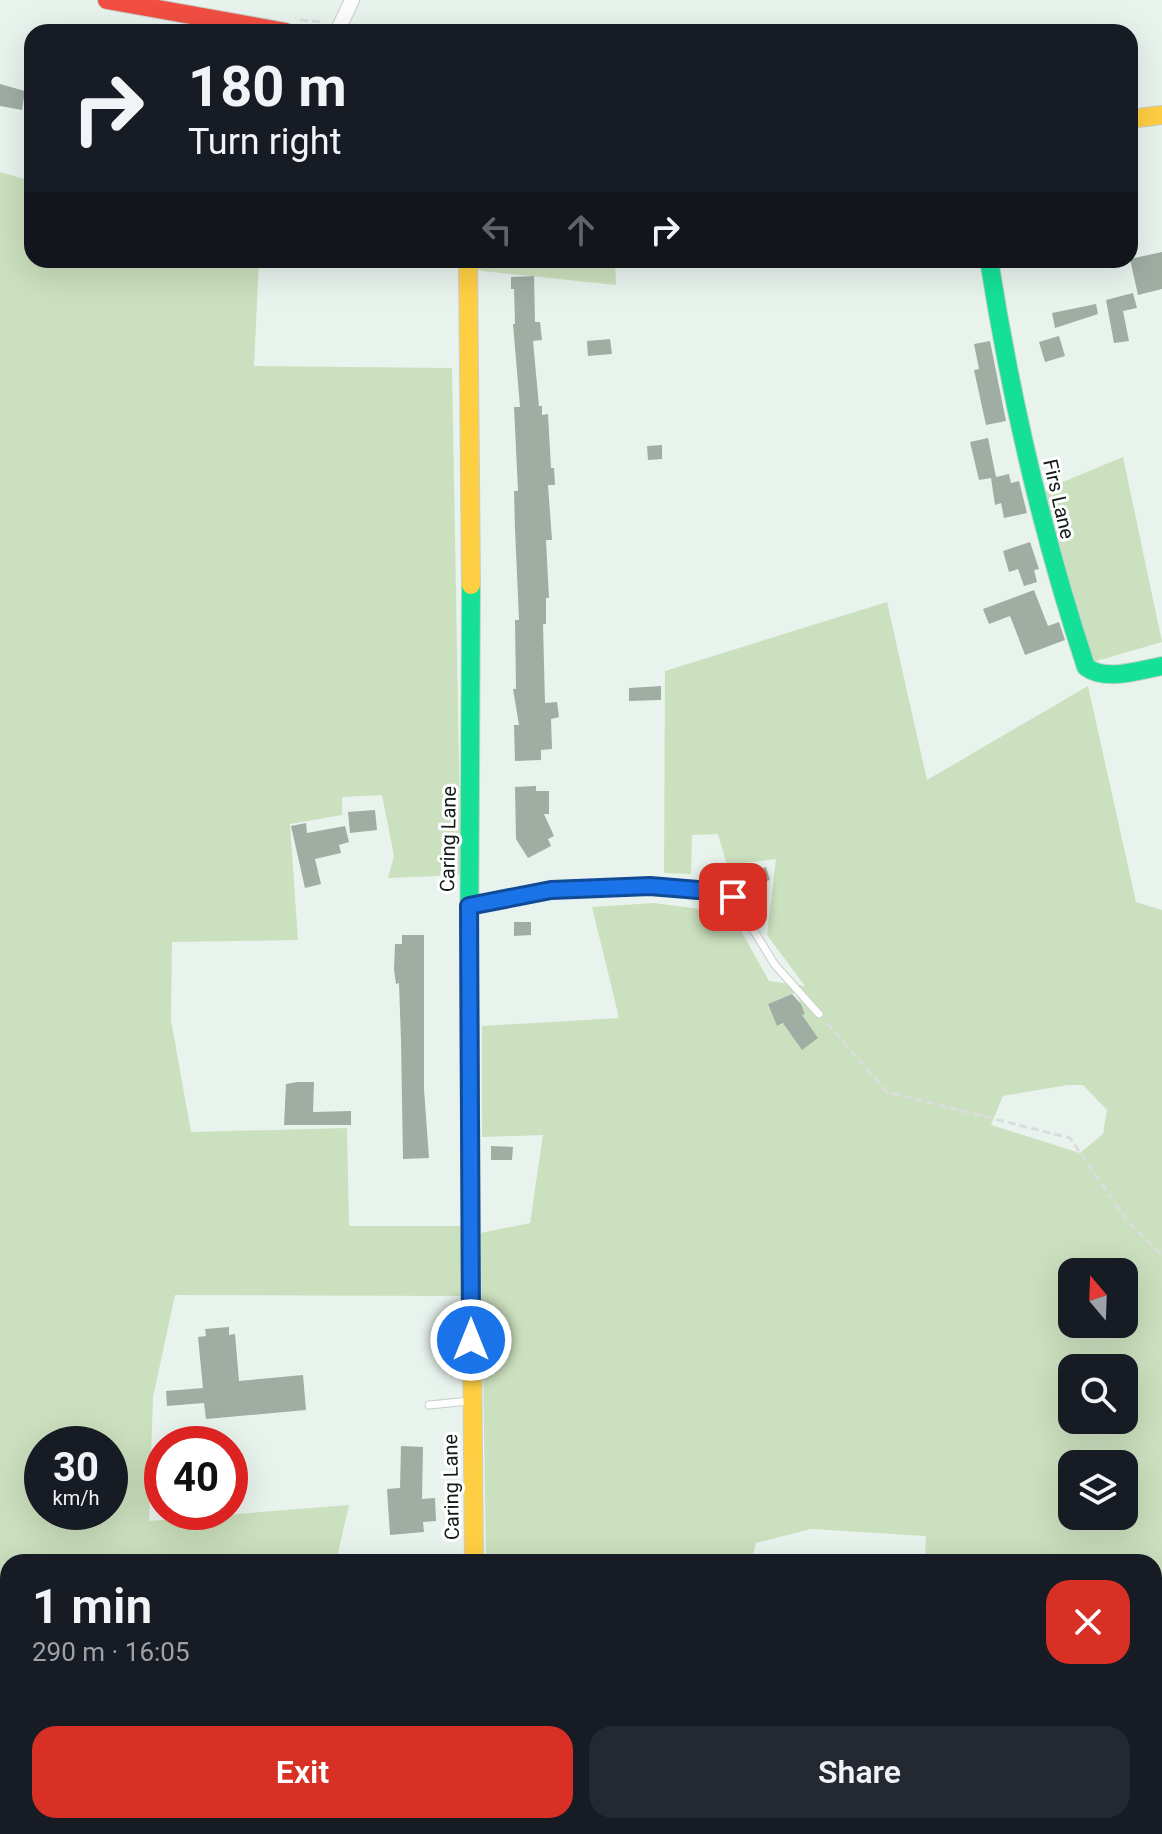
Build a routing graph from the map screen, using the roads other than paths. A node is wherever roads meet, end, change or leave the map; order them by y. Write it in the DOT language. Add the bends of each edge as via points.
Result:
graph roads {
  1 [pos="107,0"];
  2 [pos="352,0"];
  3 [pos="241,24"];
  4 [pos="341,24"];
  5 [pos="1162,115"];
  6 [pos="1138,118"];
  7 [pos="468,268"];
  8 [pos="991,268"];
  9 [pos="1162,666"];
  10 [pos="469,906"];
  11 [pos="819,1014"];
  12 [pos="472,1401"];
  13 [pos="429,1405"];
  14 [pos="474,1554"];
  1 -- 3 [label="street"];
  2 -- 4 [label="street"];
  5 -- 6 [label="street"];
  7 -- 10 [label="street, Caring Lane"];
  8 -- 9 [label="street, Firs Lane" via="1038,509 1086,667 1104,675"];
  10 -- 11 [label="lane" via="551,890 650,886 722,892 733,897 775,965"];
  10 -- 12 [label="street, Caring Lane"];
  12 -- 13 [label="lane"];
  12 -- 14 [label="street, Caring Lane"];
}
